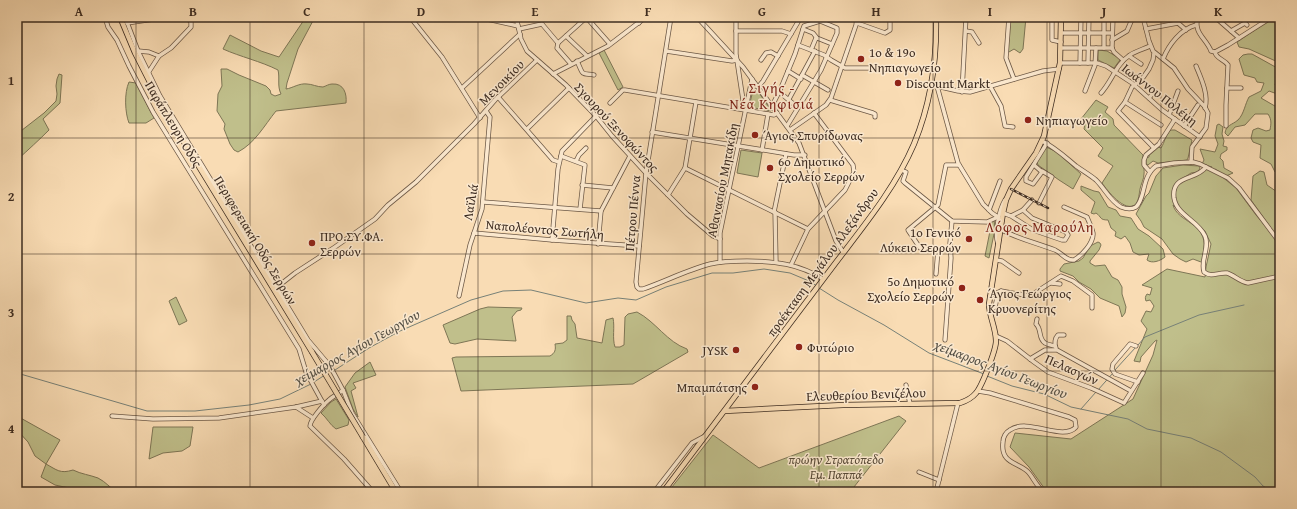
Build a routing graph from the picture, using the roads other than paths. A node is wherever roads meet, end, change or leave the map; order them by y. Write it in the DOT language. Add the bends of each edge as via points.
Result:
graph roads {
  1 [pos="120,17"];
  2 [pos="125,17"];
  3 [pos="168,17"];
  4 [pos="186,17"];
  5 [pos="410,17"];
  6 [pos="478,17"];
  7 [pos="516,17"];
  8 [pos="587,17"];
  9 [pos="634,17"];
  10 [pos="646,17"];
  11 [pos="671,17"];
  12 [pos="697,17"];
  13 [pos="736,17"];
  14 [pos="799,17"];
  15 [pos="857,17"];
  16 [pos="890,17"];
  17 [pos="936,17"];
  18 [pos="966,17"];
  19 [pos="1008,17"];
  20 [pos="1052,17"];
  21 [pos="1061,17"];
  22 [pos="1089,17"];
  23 [pos="1104,17"];
  24 [pos="1133,17"];
  25 [pos="1143,17"];
  26 [pos="1176,17"];
  27 [pos="1198,17"];
  28 [pos="1215,17"];
  29 [pos="1272,17"];
  30 [pos="105,18"];
  31 [pos="1081,18"];
  32 [pos="1113,18"];
  33 [pos="1126,19"];
  34 [pos="639,22"];
  35 [pos="127,23"];
  36 [pos="857,23"];
  37 [pos="1178,23"];
  38 [pos="1196,25"];
  39 [pos="1247,25"];
  40 [pos="518,27"];
  41 [pos="804,27"];
  42 [pos="1146,29"];
  43 [pos="1186,30"];
  44 [pos="736,31"];
  45 [pos="966,31"];
  46 [pos="1231,31"];
  47 [pos="1061,33"];
  48 [pos="1081,33"];
  49 [pos="1088,33"];
  50 [pos="1104,33"];
  51 [pos="1112,33"];
  52 [pos="520,34"];
  53 [pos="791,34"];
  54 [pos="566,36"];
  55 [pos="816,38"];
  56 [pos="1239,38"];
  57 [pos="1112,40"];
  58 [pos="1061,42"];
  59 [pos="558,43"];
  60 [pos="979,43"];
  61 [pos="610,44"];
  62 [pos="832,44"];
  63 [pos="798,45"];
  64 [pos="1150,46"];
  65 [pos="1061,48"];
  66 [pos="1080,48"];
  67 [pos="1088,48"];
  68 [pos="1096,48"];
  69 [pos="1104,48"];
  70 [pos="1112,48"];
  71 [pos="138,51"];
  72 [pos="666,51"];
  73 [pos="813,51"];
  74 [pos="1215,52"];
  75 [pos="1154,53"];
  76 [pos="159,56"];
  77 [pos="587,56"];
  78 [pos="778,56"];
  79 [pos="1129,56"];
  80 [pos="827,57"];
  81 [pos="1163,59"];
  82 [pos="537,60"];
  83 [pos="737,60"];
  84 [pos="761,60"];
  85 [pos="1123,60"];
  86 [pos="577,61"];
  87 [pos="1060,63"];
  88 [pos="1080,63"];
  89 [pos="1088,63"];
  90 [pos="1095,63"];
  91 [pos="571,64"];
  92 [pos="1141,64"];
  93 [pos="1196,66"];
  94 [pos="842,67"];
  95 [pos="889,69"];
  96 [pos="1059,70"];
  97 [pos="788,71"];
  98 [pos="1115,72"];
  99 [pos="148,73"];
  100 [pos="553,74"];
  101 [pos="594,75"];
  102 [pos="802,77"];
  103 [pos="752,79"];
  104 [pos="1014,79"];
  105 [pos="814,82"];
  106 [pos="1134,84"];
  107 [pos="932,85"];
  108 [pos="937,86"];
  109 [pos="990,86"];
  110 [pos="758,87"];
  111 [pos="462,88"];
  112 [pos="569,88"];
  113 [pos="1227,88"];
  114 [pos="1241,88"];
  115 [pos="828,90"];
  116 [pos="1085,91"];
  117 [pos="779,92"];
  118 [pos="962,92"];
  119 [pos="1154,92"];
  120 [pos="1178,92"];
  121 [pos="1101,94"];
  122 [pos="658,95"];
  123 [pos="498,97"];
  124 [pos="1149,98"];
  125 [pos="789,99"];
  126 [pos="830,100"];
  127 [pos="610,102"];
  128 [pos="696,102"];
  129 [pos="748,102"];
  130 [pos="1125,102"];
  131 [pos="1198,105"];
  132 [pos="772,106"];
  133 [pos="798,107"];
  134 [pos="1205,108"];
  135 [pos="746,110"];
  136 [pos="486,111"];
  137 [pos="814,112"];
  138 [pos="777,113"];
  139 [pos="768,114"];
  140 [pos="1169,115"];
  141 [pos="596,116"];
  142 [pos="876,117"];
  143 [pos="480,118"];
  144 [pos="1175,119"];
  145 [pos="1161,125"];
  146 [pos="787,126"];
  147 [pos="1184,126"];
  148 [pos="1226,126"];
  149 [pos="1013,127"];
  150 [pos="527,130"];
  151 [pos="790,130"];
  152 [pos="652,132"];
  153 [pos="1200,137"];
  154 [pos="690,139"];
  155 [pos="1044,142"];
  156 [pos="738,146"];
  157 [pos="586,148"];
  158 [pos="1154,148"];
  159 [pos="762,150"];
  160 [pos="786,154"];
  161 [pos="805,155"];
  162 [pos="561,156"];
  163 [pos="630,156"];
  164 [pos="576,161"];
  165 [pos="559,162"];
  166 [pos="1191,162"];
  167 [pos="959,165"];
  168 [pos="1034,165"];
  169 [pos="1206,167"];
  170 [pos="685,168"];
  171 [pos="901,170"];
  172 [pos="1042,171"];
  173 [pos="1150,172"];
  174 [pos="646,173"];
  175 [pos="1000,181"];
  176 [pos="582,185"];
  177 [pos="612,188"];
  178 [pos="729,189"];
  179 [pos="668,195"];
  180 [pos="1032,200"];
  181 [pos="482,202"];
  182 [pos="1039,203"];
  183 [pos="1064,207"];
  184 [pos="555,208"];
  185 [pos="936,208"];
  186 [pos="580,209"];
  187 [pos="825,210"];
  188 [pos="989,210"];
  189 [pos="1023,210"];
  190 [pos="601,211"];
  191 [pos="775,212"];
  192 [pos="1001,215"];
  193 [pos="1011,216"];
  194 [pos="952,221"];
  195 [pos="808,229"];
  196 [pos="1000,230"];
  197 [pos="474,233"];
  198 [pos="720,239"];
  199 [pos="552,240"];
  200 [pos="598,244"];
  201 [pos="998,244"];
  202 [pos="1280,244"];
  203 [pos="639,246"];
  204 [pos="938,250"];
  205 [pos="950,250"];
  206 [pos="843,252"];
  207 [pos="996,260"];
  208 [pos="720,262"];
  209 [pos="776,262"];
  210 [pos="791,265"];
  211 [pos="1019,273"];
  212 [pos="936,274"];
  213 [pos="1280,276"];
  214 [pos="822,281"];
  215 [pos="1051,283"];
  216 [pos="1060,284"];
  217 [pos="276,288"];
  218 [pos="1001,291"];
  219 [pos="459,296"];
  220 [pos="990,296"];
  221 [pos="1092,308"];
  222 [pos="990,310"];
  223 [pos="1037,319"];
  224 [pos="1064,335"];
  225 [pos="996,336"];
  226 [pos="945,340"];
  227 [pos="1136,346"];
  228 [pos="1056,348"];
  229 [pos="1030,360"];
  230 [pos="1143,373"];
  231 [pos="1115,374"];
  232 [pos="1111,381"];
  233 [pos="1138,382"];
  234 [pos="906,385"];
  235 [pos="979,389"];
  236 [pos="343,390"];
  237 [pos="1131,391"];
  238 [pos="322,401"];
  239 [pos="958,403"];
  240 [pos="910,404"];
  241 [pos="324,405"];
  242 [pos="296,407"];
  243 [pos="726,411"];
  244 [pos="112,416"];
  245 [pos="313,418"];
  246 [pos="706,436"];
  247 [pos="382,469"];
  248 [pos="919,472"];
  249 [pos="939,480"];
  250 [pos="373,492"];
  251 [pos="392,492"];
  252 [pos="396,492"];
  253 [pos="401,492"];
  254 [pos="654,492"];
  255 [pos="663,492"];
  256 [pos="936,492"];
  257 [pos="1044,492"];
  1 -- 247 [label="main road, Περιφερειακή Οδός Σερρών, bridge" via="162,106"];
  2 -- 35 [label="street, Παράπλευρη Οδός"];
  3 -- 35 [label="street"];
  4 -- 76 [label="street" via="191,27 171,48"];
  5 -- 111 [label="street" via="442,57"];
  6 -- 40 [label="street"];
  7 -- 40 [label="street, Σγουρού Ξενοφώντος"];
  8 -- 54 [label="street"];
  8 -- 61 [label="street"];
  9 -- 34 [label="street"];
  10 -- 34 [label="street"];
  11 -- 72 [label="street, Πέτρου Πέννα"];
  12 -- 83 [label="street"];
  13 -- 44 [label="street"];
  14 -- 53 [label="street"];
  15 -- 36 [label="street"];
  16 -- 36 [label="street" via="890,30 884,33"];
  17 -- 107 [label="main road, προέκταση Μεγάλου Αλεξάνδρου" via="936,59"];
  18 -- 45 [label="street"];
  19 -- 104 [label="street" via="1006,58"];
  20 -- 58 [label="street" via="1052,40"];
  21 -- 31 [label="street"];
  21 -- 47 [label="main road"];
  22 -- 23 [label="street"];
  22 -- 31 [label="street"];
  22 -- 49 [label="street"];
  23 -- 32 [label="street"];
  23 -- 50 [label="street"];
  24 -- 57 [label="street" via="1127,31"];
  25 -- 42 [label="street"];
  26 -- 37 [label="street"];
  27 -- 38 [label="street"];
  28 -- 46 [label="street"];
  29 -- 56 [label="street"];
  30 -- 238 [label="street, Παράπλευρη Οδός" via="153,112 299,349"];
  31 -- 48 [label="street"];
  32 -- 33 [label="street"];
  32 -- 51 [label="street"];
  34 -- 61 [label="street"];
  35 -- 71 [label="street, Παράπλευρη Οδός"];
  36 -- 94 [label="street"];
  37 -- 42 [label="street"];
  37 -- 43 [label="street"];
  38 -- 43 [label="street"];
  38 -- 74 [label="street" via="1211,51"];
  39 -- 46 [label="street" via="1245,23"];
  40 -- 52 [label="street, Σγουρού Ξενοφώντος"];
  40 -- 59 [label="street" via="542,24"];
  41 -- 55 [label="street"];
  41 -- 62 [label="street" via="820,21 837,28"];
  41 -- 63 [label="street"];
  42 -- 64 [label="street"];
  43 -- 81 [label="street" via="1170,45"];
  44 -- 53 [label="street" via="782,31"];
  44 -- 83 [label="street"];
  45 -- 60 [label="street" via="972,32"];
  45 -- 118 [label="street"];
  46 -- 56 [label="street"];
  47 -- 48 [label="street"];
  47 -- 58 [label="main road"];
  48 -- 49 [label="street"];
  48 -- 66 [label="street"];
  49 -- 50 [label="street"];
  49 -- 67 [label="street"];
  50 -- 51 [label="street"];
  50 -- 69 [label="street"];
  51 -- 57 [label="street"];
  52 -- 82 [label="street, Σγουρού Ξενοφώντος" via="525,48"];
  52 -- 111 [label="street"];
  53 -- 78 [label="street"];
  54 -- 59 [label="street"];
  54 -- 77 [label="street"];
  55 -- 62 [label="street"];
  55 -- 73 [label="street"];
  56 -- 74 [label="street"];
  57 -- 70 [label="street"];
  58 -- 65 [label="main road"];
  59 -- 91 [label="street" via="557,48"];
  61 -- 77 [label="street"];
  62 -- 80 [label="street"];
  63 -- 73 [label="street"];
  63 -- 97 [label="street"];
  64 -- 75 [label="street"];
  64 -- 79 [label="street"];
  65 -- 66 [label="street"];
  65 -- 87 [label="main road"];
  66 -- 67 [label="street"];
  66 -- 88 [label="street"];
  67 -- 68 [label="street"];
  67 -- 89 [label="street"];
  68 -- 69 [label="street"];
  68 -- 90 [label="street"];
  69 -- 70 [label="street"];
  70 -- 85 [label="street"];
  71 -- 76 [label="street"];
  71 -- 99 [label="street, Παράπλευρη Οδός"];
  72 -- 83 [label="street" via="732,62"];
  72 -- 122 [label="street, Πέτρου Πέννα"];
  73 -- 80 [label="street"];
  73 -- 102 [label="street"];
  74 -- 113 [label="street" via="1216,56 1228,65"];
  75 -- 81 [label="street"];
  75 -- 106 [label="street" via="1149,69 1142,79"];
  76 -- 99 [label="street"];
  77 -- 86 [label="street"];
  78 -- 84 [label="street" via="771,52 766,53"];
  78 -- 110 [label="street"];
  79 -- 85 [label="street"];
  79 -- 92 [label="street"];
  80 -- 94 [label="street"];
  80 -- 105 [label="street"];
  81 -- 134 [label="street" via="1176,71"];
  82 -- 100 [label="street, Σγουρού Ξενοφώντος"];
  82 -- 123 [label="street, Μενοικίου"];
  83 -- 103 [label="street"];
  83 -- 129 [label="street" via="743,100"];
  85 -- 98 [label="street"];
  86 -- 91 [label="street"];
  86 -- 101 [label="street" via="583,74"];
  87 -- 88 [label="street, Ιωάννου Πολέμη"];
  87 -- 96 [label="main road"];
  88 -- 89 [label="street, Ιωάννου Πολέμη"];
  89 -- 90 [label="street, Ιωάννου Πολέμη"];
  90 -- 98 [label="street, Ιωάννου Πολέμη"];
  90 -- 116 [label="street"];
  91 -- 100 [label="street"];
  93 -- 134 [label="street" via="1204,88"];
  94 -- 95 [label="street"];
  94 -- 126 [label="street"];
  96 -- 104 [label="street" via="1043,71"];
  96 -- 155 [label="main road"];
  97 -- 102 [label="street"];
  97 -- 117 [label="street"];
  98 -- 106 [label="street, Ιωάννου Πολέμη"];
  98 -- 121 [label="street"];
  99 -- 217 [label="street, Παράπλευρη Οδός"];
  100 -- 112 [label="street, Σγουρού Ξενοφώντος"];
  102 -- 105 [label="street"];
  102 -- 125 [label="street"];
  103 -- 110 [label="street"];
  103 -- 129 [label="street, Αθανασίου Μητακίδη"];
  104 -- 109 [label="street"];
  105 -- 115 [label="street"];
  105 -- 133 [label="street"];
  106 -- 124 [label="street, Ιωάννου Πολέμη"];
  106 -- 130 [label="street"];
  107 -- 108 [label="street"];
  107 -- 171 [label="main road, προέκταση Μεγάλου Αλεξάνδρου" via="919,131"];
  108 -- 118 [label="street"];
  108 -- 167 [label="street"];
  109 -- 118 [label="street"];
  109 -- 149 [label="street" via="1001,106 1005,126"];
  110 -- 132 [label="street"];
  111 -- 143 [label="street"];
  112 -- 141 [label="street, Σγουρού Ξενοφώντος"];
  112 -- 150 [label="street"];
  113 -- 114 [label="street"];
  113 -- 148 [label="street"];
  117 -- 125 [label="street"];
  117 -- 132 [label="street"];
  119 -- 124 [label="street"];
  120 -- 140 [label="street"];
  122 -- 127 [label="street" via="623,90"];
  122 -- 128 [label="street"];
  122 -- 152 [label="street, Πέτρου Πέννα"];
  123 -- 136 [label="street, Μενοικίου"];
  123 -- 150 [label="street"];
  124 -- 140 [label="street, Ιωάννου Πολέμη"];
  125 -- 133 [label="street"];
  126 -- 137 [label="street"];
  126 -- 142 [label="street" via="873,112"];
  128 -- 135 [label="street"];
  128 -- 154 [label="street"];
  129 -- 135 [label="street, Αθανασίου Μητακίδη"];
  130 -- 145 [label="street"];
  130 -- 158 [label="street" via="1118,112"];
  131 -- 147 [label="street"];
  132 -- 138 [label="street"];
  133 -- 146 [label="street"];
  134 -- 153 [label="street" via="1208,122"];
  135 -- 139 [label="street"];
  135 -- 156 [label="street, Αθανασίου Μητακίδη"];
  136 -- 143 [label="street, Μενοικίου"];
  136 -- 181 [label="street, Λαϊλιά" via="490,117"];
  137 -- 151 [label="street"];
  137 -- 187 [label="street" via="855,170 845,190"];
  138 -- 139 [label="street"];
  138 -- 146 [label="street"];
  139 -- 159 [label="street"];
  140 -- 144 [label="street, Ιωάννου Πολέμη"];
  141 -- 162 [label="street" via="564,148"];
  141 -- 163 [label="street, Σγουρού Ξενοφώντος"];
  143 -- 217 [label="street, Μενοικίου" via="374,220"];
  144 -- 147 [label="street, Ιωάννου Πολέμη"];
  144 -- 158 [label="street"];
  146 -- 151 [label="street"];
  147 -- 153 [label="street, Ιωάννου Πολέμη"];
  150 -- 165 [label="street" via="553,160"];
  151 -- 161 [label="street"];
  152 -- 154 [label="street"];
  152 -- 174 [label="street, Πέτρου Πέννα"];
  153 -- 166 [label="street" via="1192,148"];
  154 -- 156 [label="street"];
  154 -- 170 [label="street"];
  155 -- 168 [label="street"];
  155 -- 173 [label="street" via="1094,178 1111,199 1125,208 1132,208 1138,204"];
  155 -- 192 [label="main road" via="1011,189"];
  156 -- 159 [label="street"];
  156 -- 178 [label="street, Αθανασίου Μητακίδη"];
  157 -- 164 [label="street"];
  158 -- 173 [label="street" via="1144,160 1144,166"];
  159 -- 160 [label="street"];
  160 -- 161 [label="street"];
  160 -- 191 [label="street"];
  161 -- 187 [label="street"];
  162 -- 164 [label="street"];
  162 -- 165 [label="street"];
  163 -- 174 [label="street, Σγουρού Ξενοφώντος"];
  163 -- 177 [label="street"];
  164 -- 176 [label="street" via="585,165"];
  165 -- 184 [label="street"];
  166 -- 169 [label="street"];
  166 -- 173 [label="street" via="1160,165"];
  167 -- 185 [label="street" via="946,165"];
  167 -- 188 [label="street"];
  168 -- 172 [label="street"];
  168 -- 172 [label="street" via="1026,180 1034,184"];
  169 -- 202 [label="street" via="1228,178 1237,186"];
  169 -- 213 [label="street" via="1197,175 1188,177 1176,185 1174,195 1180,212 1204,234 1207,245 1204,272 1213,275 1226,273 1248,283"];
  170 -- 178 [label="street"];
  170 -- 179 [label="street"];
  171 -- 185 [label="street" via="906,172 903,181"];
  171 -- 206 [label="main road, προέκταση Μεγάλου Αλεξάνδρου"];
  172 -- 182 [label="street" via="1052,177"];
  174 -- 179 [label="street, Σγουρού Ξενοφώντος"];
  174 -- 203 [label="street, Πέτρου Πέννα"];
  175 -- 188 [label="street"];
  176 -- 177 [label="street"];
  176 -- 186 [label="street"];
  177 -- 190 [label="street"];
  178 -- 191 [label="street"];
  178 -- 198 [label="street, Αθανασίου Μητακίδη"];
  179 -- 198 [label="street, Σγουρού Ξενοφώντος" via="690,217"];
  180 -- 189 [label="street"];
  181 -- 184 [label="street"];
  181 -- 197 [label="street, Λαϊλιά"];
  183 -- 196 [label="street" via="1087,218 1093,233 1087,247 1074,260 1069,260 1055,250"];
  184 -- 186 [label="street"];
  184 -- 199 [label="street"];
  185 -- 194 [label="street"];
  185 -- 204 [label="street" via="908,230 920,248"];
  186 -- 190 [label="street"];
  187 -- 195 [label="street"];
  187 -- 206 [label="street" via="836,241"];
  188 -- 192 [label="street"];
  189 -- 193 [label="street"];
  189 -- 193 [label="street" via="1032,218 1066,232 1067,238 1062,240 1033,230"];
  190 -- 200 [label="street"];
  191 -- 195 [label="street"];
  191 -- 209 [label="street"];
  192 -- 193 [label="street"];
  192 -- 194 [label="street" via="988,222"];
  192 -- 196 [label="main road"];
  192 -- 201 [label="street" via="996,237"];
  194 -- 205 [label="street"];
  195 -- 210 [label="street"];
  196 -- 201 [label="main road"];
  197 -- 199 [label="street, Ναπολέοντος Σωτήλη"];
  197 -- 219 [label="street, Λαϊλιά"];
  198 -- 208 [label="street, Αθανασίου Μητακίδη"];
  199 -- 200 [label="street, Ναπολέοντος Σωτήλη"];
  200 -- 203 [label="street, Ναπολέοντος Σωτήλη"];
  201 -- 207 [label="main road"];
  203 -- 208 [label="street, Πέτρου Πέννα" via="636,284 642,289 686,271"];
  204 -- 205 [label="street"];
  204 -- 212 [label="street"];
  205 -- 226 [label="street"];
  206 -- 214 [label="main road, προέκταση Μεγάλου Αλεξάνδρου"];
  207 -- 211 [label="street" via="1002,261"];
  207 -- 220 [label="main road"];
  208 -- 209 [label="street"];
  209 -- 210 [label="street"];
  210 -- 214 [label="street" via="808,271"];
  214 -- 243 [label="main road, προέκταση Μεγάλου Αλεξάνδρου"];
  215 -- 216 [label="street"];
  215 -- 218 [label="street" via="1029,296"];
  215 -- 221 [label="street" via="1061,276 1073,281 1092,295"];
  217 -- 236 [label="street, Παράπλευρη Οδός" via="308,340 330,366"];
  218 -- 220 [label="street"];
  218 -- 222 [label="street" via="995,307"];
  220 -- 222 [label="main road"];
  222 -- 225 [label="main road"];
  223 -- 228 [label="street" via="1036,324 1040,328 1042,340"];
  224 -- 228 [label="street" via="1056,336"];
  225 -- 229 [label="street, Πελασγών" via="1007,340"];
  225 -- 235 [label="main road" via="996,346"];
  227 -- 231 [label="street" via="1130,344 1113,364 1112,370"];
  228 -- 229 [label="street" via="1045,350"];
  228 -- 232 [label="street"];
  229 -- 237 [label="street, Πελασγών" via="1048,372 1124,403"];
  230 -- 233 [label="street"];
  231 -- 232 [label="street"];
  231 -- 233 [label="street"];
  232 -- 237 [label="street"];
  233 -- 237 [label="street"];
  234 -- 240 [label="street"];
  235 -- 239 [label="main road, Ελευθερίου Βενιζέλου" via="968,400"];
  235 -- 257 [label="street" via="1075,420 1076,427 1069,431 1021,426 1010,430 1003,438 1006,456 1012,463 1027,471"];
  236 -- 241 [label="street"];
  236 -- 253 [label="street, Παράπλευρη Οδός" via="350,409"];
  238 -- 241 [label="street, Παράπλευρη Οδός"];
  238 -- 242 [label="street"];
  239 -- 240 [label="main road, Ελευθερίου Βενιζέλου"];
  239 -- 249 [label="street"];
  240 -- 243 [label="main road, Ελευθερίου Βενιζέλου"];
  241 -- 245 [label="street"];
  242 -- 244 [label="street" via="200,419"];
  242 -- 245 [label="street"];
  243 -- 246 [label="main road, προέκταση Μεγάλου Αλεξάνδρου"];
  245 -- 250 [label="street" via="310,426"];
  246 -- 254 [label="street" via="692,443"];
  246 -- 255 [label="main road, προέκταση Μεγάλου Αλεξάνδρου"];
  247 -- 251 [label="main road, Περιφερειακή Οδός Σερρών"];
  247 -- 252 [label="main road, Περιφερειακή Οδός Σερρών"];
  248 -- 249 [label="street"];
  249 -- 256 [label="street"];
}
